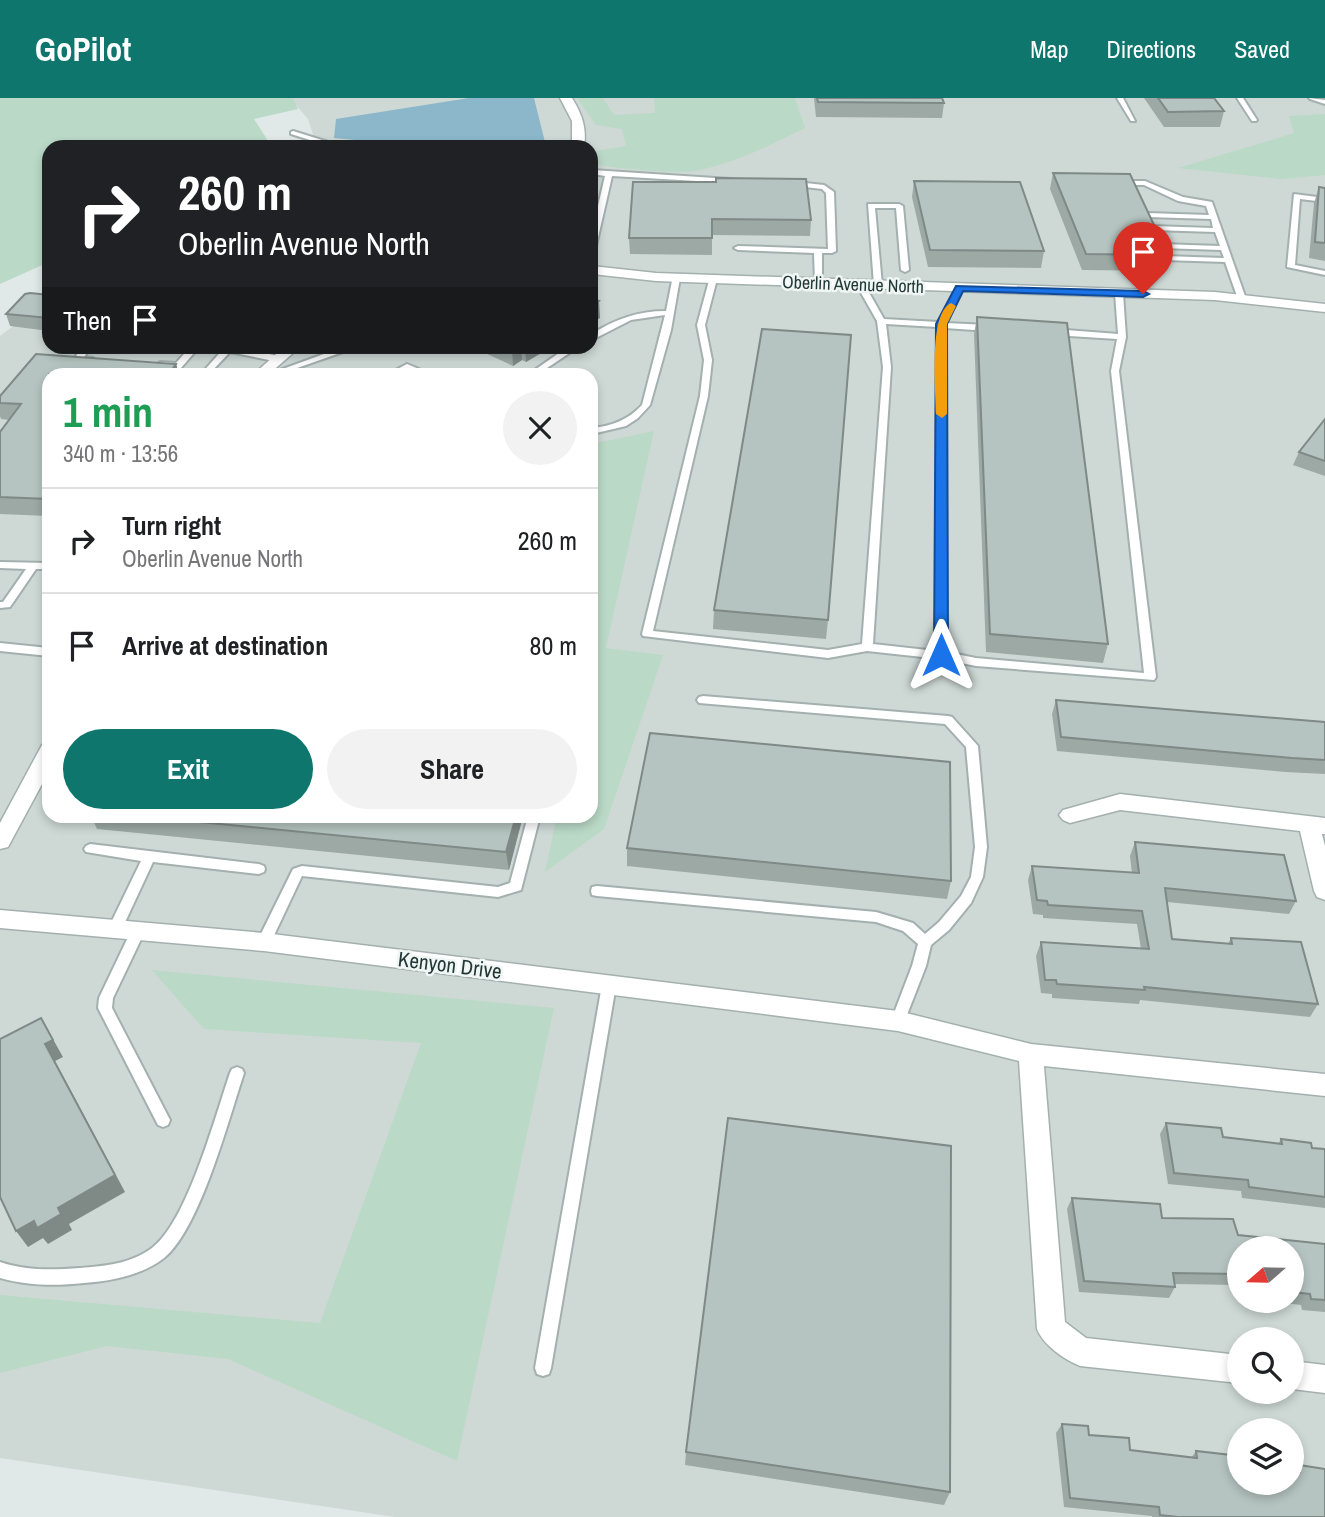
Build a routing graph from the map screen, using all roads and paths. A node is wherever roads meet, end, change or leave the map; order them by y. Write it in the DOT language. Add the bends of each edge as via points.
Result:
graph roads {
  1 [pos="566,98"];
  2 [pos="1120,98"];
  3 [pos="1240,98"];
  4 [pos="1312,98"];
  5 [pos="1325,102"];
  6 [pos="1133,120"];
  7 [pos="1254,120"];
  8 [pos="293,133"];
  9 [pos="316,140"];
  10 [pos="580,140"];
  11 [pos="598,173"];
  12 [pos="609,174"];
  13 [pos="742,181"];
  14 [pos="779,183"];
  15 [pos="1107,183"];
  16 [pos="1325,200"];
  17 [pos="1147,215"];
  18 [pos="1213,217"];
  19 [pos="598,221"];
  20 [pos="1152,228"];
  21 [pos="1218,230"];
  22 [pos="1160,246"];
  23 [pos="738,248"];
  24 [pos="1224,248"];
  25 [pos="818,251"];
  26 [pos="1164,258"];
  27 [pos="1228,260"];
  28 [pos="905,270"];
  29 [pos="598,271"];
  30 [pos="1325,273"];
  31 [pos="676,278"];
  32 [pos="713,279"];
  33 [pos="819,283"];
  34 [pos="860,284"];
  35 [pos="878,285"];
  36 [pos="960,288"];
  37 [pos="1119,293"];
  38 [pos="1242,299"];
  39 [pos="1325,308"];
  40 [pos="670,313"];
  41 [pos="881,321"];
  42 [pos="942,324"];
  43 [pos="997,328"];
  44 [pos="1039,331"];
  45 [pos="598,333"];
  46 [pos="1122,337"];
  47 [pos="82,354"];
  48 [pos="189,354"];
  49 [pos="254,354"];
  50 [pos="285,354"];
  51 [pos="332,354"];
  52 [pos="564,354"];
  53 [pos="279,359"];
  54 [pos="103,361"];
  55 [pos="153,364"];
  56 [pos="268,368"];
  57 [pos="291,368"];
  58 [pos="542,368"];
  59 [pos="598,430"];
  60 [pos="0,565"];
  61 [pos="33,566"];
  62 [pos="42,566"];
  63 [pos="0,605"];
  64 [pos="0,647"];
  65 [pos="867,647"];
  66 [pos="42,651"];
  67 [pos="941,655"];
  68 [pos="703,700"];
  69 [pos="42,764"];
  70 [pos="1070,815"];
  71 [pos="532,823"];
  72 [pos="1317,825"];
  73 [pos="0,841"];
  74 [pos="90,849"];
  75 [pos="149,857"];
  76 [pos="259,869"];
  77 [pos="597,891"];
  78 [pos="1325,891"];
  79 [pos="0,919"];
  80 [pos="127,930"];
  81 [pos="264,942"];
  82 [pos="925,942"];
  83 [pos="609,985"];
  84 [pos="898,1021"];
  85 [pos="1031,1054"];
  86 [pos="237,1073"];
  87 [pos="1325,1085"];
  88 [pos="163,1120"];
  89 [pos="0,1270"];
  90 [pos="543,1368"];
  91 [pos="1227,1368"];
  92 [pos="1304,1376"];
  93 [pos="1325,1379"];
  1 -- 10 [label="street" via="579,121"];
  2 -- 6 [label="lane"];
  3 -- 7 [label="lane"];
  4 -- 5 [label="lane"];
  8 -- 9 [label="lane"];
  11 -- 12 [label="lane"];
  12 -- 13 [label="lane"];
  12 -- 19 [label="lane"];
  14 -- 25 [label="lane" via="812,184 830,192 832,251"];
  15 -- 18 [label="lane" via="1146,183 1181,199 1209,204"];
  16 -- 30 [label="lane" via="1297,197 1292,267"];
  17 -- 18 [label="lane"];
  18 -- 21 [label="lane"];
  20 -- 21 [label="lane"];
  21 -- 24 [label="lane"];
  22 -- 24 [label="lane"];
  23 -- 25 [label="lane"];
  24 -- 27 [label="lane"];
  25 -- 33 [label="lane"];
  26 -- 27 [label="lane"];
  27 -- 38 [label="lane"];
  28 -- 35 [label="lane" via="899,206 871,206"];
  29 -- 31 [label="street, Oberlin Avenue North"];
  31 -- 32 [label="street, Oberlin Avenue North"];
  31 -- 40 [label="lane"];
  32 -- 33 [label="street, Oberlin Avenue North"];
  32 -- 65 [label="lane" via="701,325 708,360 704,396 647,634 828,654"];
  33 -- 34 [label="street, Oberlin Avenue North"];
  34 -- 35 [label="street, Oberlin Avenue North"];
  34 -- 41 [label="lane"];
  35 -- 36 [label="street, Oberlin Avenue North"];
  36 -- 37 [label="street, Oberlin Avenue North"];
  36 -- 42 [label="lane"];
  37 -- 38 [label="street, Oberlin Avenue North"];
  37 -- 46 [label="lane"];
  38 -- 39 [label="street, Oberlin Avenue North"];
  40 -- 45 [label="lane" via="621,318"];
  40 -- 59 [label="lane" via="640,414"];
  41 -- 42 [label="lane"];
  41 -- 65 [label="lane" via="887,367"];
  42 -- 43 [label="lane"];
  42 -- 67 [label="lane"];
  44 -- 46 [label="lane"];
  46 -- 67 [label="lane" via="1115,371 1150,677"];
  47 -- 54 [label="lane" via="78,359"];
  48 -- 55 [label="lane" via="178,366"];
  49 -- 53 [label="lane"];
  50 -- 53 [label="street"];
  51 -- 57 [label="lane"];
  52 -- 58 [label="lane"];
  53 -- 56 [label="street"];
  60 -- 61 [label="lane"];
  61 -- 62 [label="lane"];
  61 -- 63 [label="lane" via="6,605"];
  64 -- 66 [label="lane"];
  65 -- 67 [label="lane"];
  68 -- 82 [label="lane" via="948,720 972,746 981,847 976,877 967,899"];
  69 -- 73 [label="street"];
  70 -- 72 [label="street" via="1120,802"];
  71 -- 81 [label="lane" via="516,886 498,892 302,871"];
  72 -- 78 [label="street"];
  74 -- 75 [label="lane"];
  75 -- 76 [label="lane"];
  75 -- 80 [label="lane"];
  77 -- 82 [label="lane" via="876,917 908,927"];
  79 -- 80 [label="street, Kenyon Drive"];
  80 -- 81 [label="street, Kenyon Drive"];
  80 -- 88 [label="lane" via="105,1008"];
  81 -- 83 [label="street, Kenyon Drive"];
  82 -- 84 [label="lane"];
  83 -- 84 [label="street, Kenyon Drive"];
  83 -- 90 [label="lane"];
  84 -- 85 [label="street, Kenyon Drive"];
  85 -- 87 [label="street, Kenyon Drive"];
  85 -- 91 [label="street" via="1051,1329 1080,1352"];
  86 -- 89 [label="lane" via="185,1216 165,1247 138,1265 105,1274 28,1279"];
  92 -- 93 [label="street"];
}
